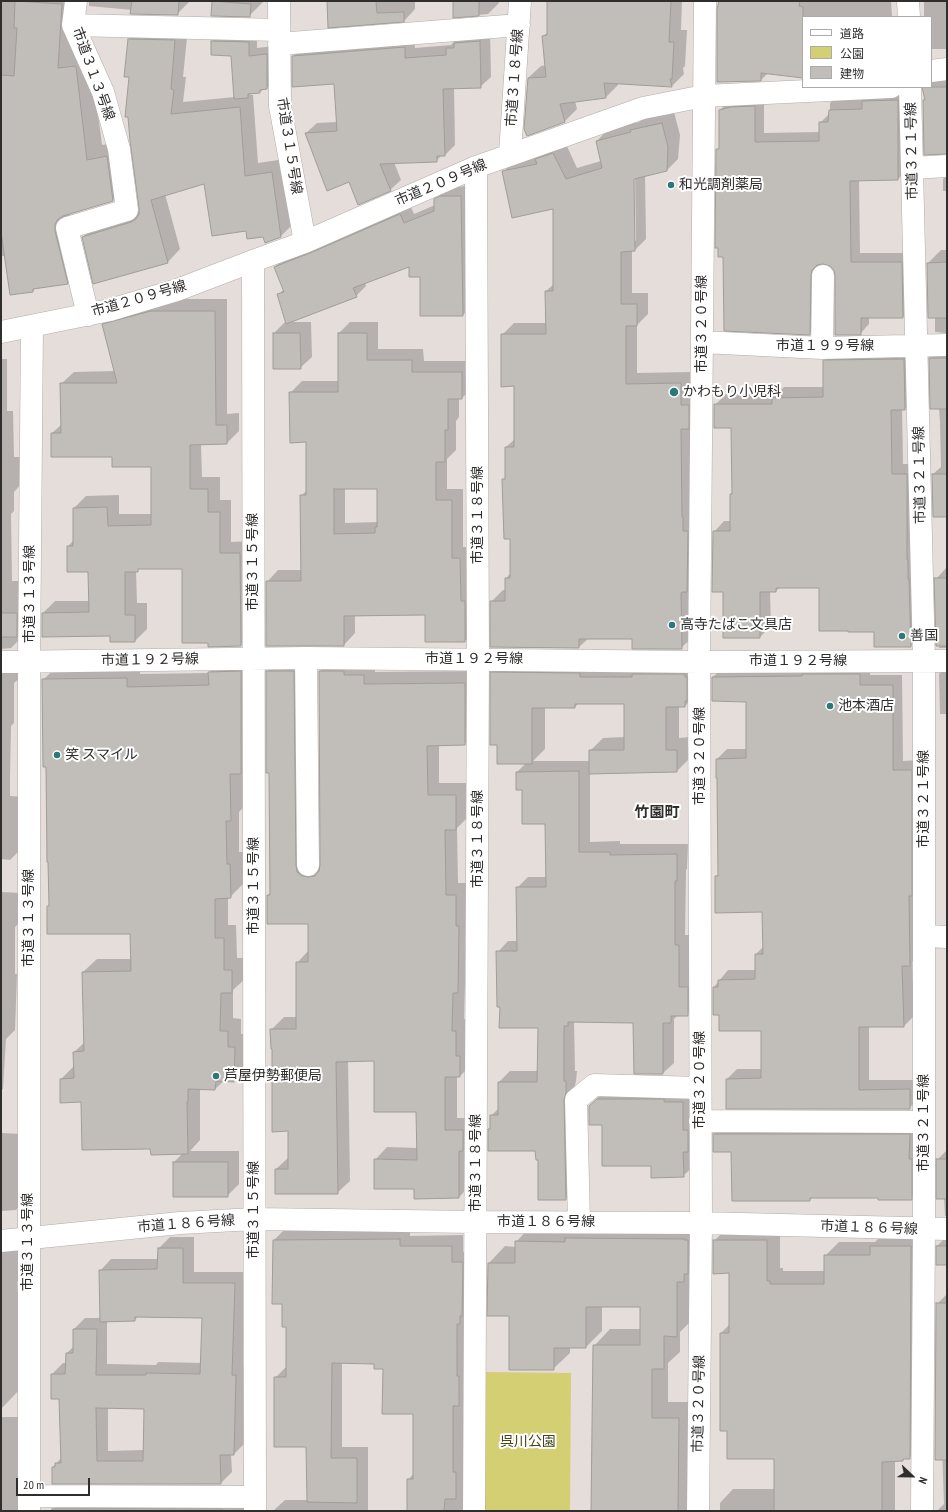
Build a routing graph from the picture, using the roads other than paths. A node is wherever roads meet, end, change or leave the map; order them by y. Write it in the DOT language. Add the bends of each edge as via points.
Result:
graph roads {
  1 [pos="76,1"];
  2 [pos="279,1"];
  3 [pos="520,1"];
  4 [pos="706,1"];
  5 [pos="908,1"];
  6 [pos="909,16"];
  7 [pos="519,24"];
  8 [pos="74,25"];
  9 [pos="279,37"];
  10 [pos="947,69"];
  11 [pos="932,71"];
  12 [pos="871,88"];
  13 [pos="910,88"];
  14 [pos="704,96"];
  15 [pos="510,154"];
  16 [pos="947,166"];
  17 [pos="476,167"];
  18 [pos="912,168"];
  19 [pos="305,242"];
  20 [pos="253,261"];
  21 [pos="822,276"];
  22 [pos="88,315"];
  23 [pos="32,326"];
  24 [pos="1,332"];
  25 [pos="702,342"];
  26 [pos="917,345"];
  27 [pos="947,345"];
  28 [pos="822,348"];
  29 [pos="253,658"];
  30 [pos="306,658"];
  31 [pos="478,659"];
  32 [pos="29,661"];
  33 [pos="924,661"];
  34 [pos="947,661"];
  35 [pos="1,662"];
  36 [pos="699,662"];
  37 [pos="308,865"];
  38 [pos="924,936"];
  39 [pos="947,937"];
  40 [pos="700,1088"];
  41 [pos="700,1120"];
  42 [pos="924,1122"];
  43 [pos="254,1219"];
  44 [pos="476,1222"];
  45 [pos="579,1222"];
  46 [pos="701,1223"];
  47 [pos="924,1229"];
  48 [pos="947,1229"];
  49 [pos="28,1239"];
  50 [pos="1,1241"];
  51 [pos="29,1504"];
  52 [pos="255,1504"];
  53 [pos="474,1511"];
  54 [pos="698,1511"];
  55 [pos="922,1511"];
  1 -- 8 [label="street, 市道３１３号線"];
  2 -- 9 [label="street, 市道３１５号線"];
  3 -- 7 [label="street, 市道３１８号線"];
  4 -- 14 [label="street, 市道３２０号線"];
  5 -- 6 [label="street"];
  7 -- 9 [label="street"];
  7 -- 15 [label="street, 市道３１８号線"];
  8 -- 9 [label="street"];
  8 -- 22 [label="street, 市道３１３号線" via="103,92 118,149 127,210 67,228"];
  9 -- 19 [label="street, 市道３１５号線" via="280,106"];
  10 -- 11 [label="street"];
  12 -- 14 [label="street, 市道２０９号線"];
  13 -- 18 [label="street, 市道３２１号線"];
  14 -- 15 [label="street, 市道２０９号線" via="643,108"];
  14 -- 25 [label="street, 市道３２０号線"];
  15 -- 17 [label="street, 市道２０９号線"];
  16 -- 18 [label="street"];
  17 -- 19 [label="street, 市道２０９号線"];
  17 -- 31 [label="street, 市道３１８号線"];
  18 -- 26 [label="street, 市道３２１号線"];
  19 -- 20 [label="street, 市道２０９号線"];
  20 -- 22 [label="street, 市道２０９号線" via="177,290"];
  20 -- 29 [label="street, 市道３１５号線"];
  21 -- 28 [label="street"];
  22 -- 23 [label="street, 市道２０９号線"];
  23 -- 24 [label="street, 市道２０９号線"];
  23 -- 32 [label="street, 市道３１３号線"];
  25 -- 28 [label="street, 市道１９９号線"];
  25 -- 36 [label="street, 市道３２０号線"];
  26 -- 27 [label="street, 市道１９９号線"];
  26 -- 28 [label="street, 市道１９９号線"];
  26 -- 33 [label="street, 市道３２１号線"];
  29 -- 30 [label="street, 市道１９２号線"];
  29 -- 32 [label="street, 市道１９２号線"];
  29 -- 43 [label="street, 市道３１５号線"];
  30 -- 31 [label="street, 市道１９２号線"];
  30 -- 37 [label="street"];
  31 -- 36 [label="street, 市道１９２号線"];
  31 -- 44 [label="street, 市道３１８号線"];
  32 -- 35 [label="street, 市道１９２号線"];
  32 -- 49 [label="street, 市道３１３号線"];
  33 -- 34 [label="street, 市道１９２号線"];
  33 -- 36 [label="street, 市道１９２号線"];
  33 -- 38 [label="street, 市道３２１号線"];
  36 -- 40 [label="street, 市道３２０号線"];
  38 -- 39 [label="street"];
  38 -- 42 [label="street, 市道３２１号線"];
  40 -- 41 [label="street, 市道３２０号線"];
  40 -- 45 [label="street" via="594,1085 576,1100"];
  41 -- 42 [label="street"];
  41 -- 46 [label="street, 市道３２０号線"];
  42 -- 47 [label="street, 市道３２１号線"];
  43 -- 44 [label="street, 市道１８６号線"];
  43 -- 49 [label="street, 市道１８６号線" via="180,1223"];
  43 -- 52 [label="street, 市道３１５号線"];
  44 -- 45 [label="street, 市道１８６号線"];
  44 -- 53 [label="street, 市道３１８号線"];
  45 -- 46 [label="street, 市道１８６号線"];
  46 -- 47 [label="street, 市道１８６号線"];
  46 -- 54 [label="street, 市道３２０号線"];
  47 -- 48 [label="street, 市道１８６号線"];
  47 -- 55 [label="street, 市道３２１号線"];
  49 -- 50 [label="street, 市道１８６号線"];
  49 -- 51 [label="street, 市道３１３号線"];
  51 -- 52 [label="street"];
}
